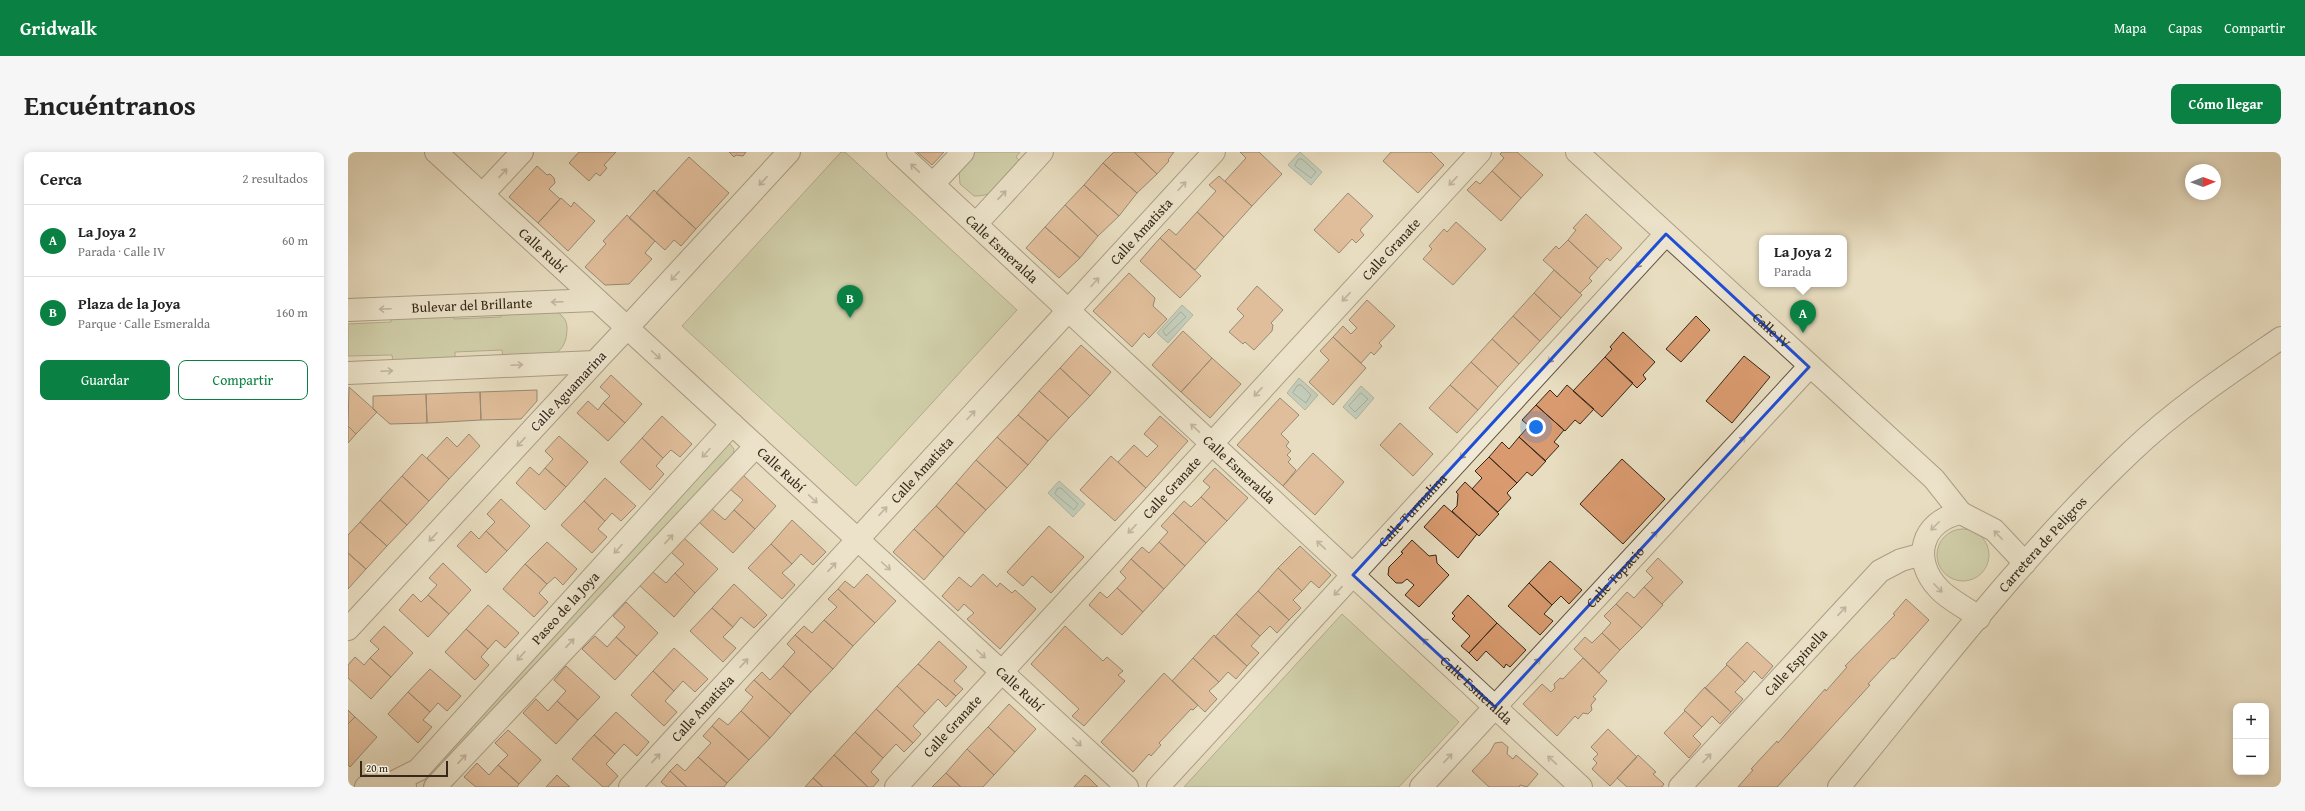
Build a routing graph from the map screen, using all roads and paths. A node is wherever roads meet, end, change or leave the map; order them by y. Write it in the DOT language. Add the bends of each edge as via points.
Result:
graph roads {
  1 [pos="436,152"];
  2 [pos="522,152"];
  3 [pos="789,152"];
  4 [pos="898,152"];
  5 [pos="963,152"];
  6 [pos="1042,152"];
  7 [pos="1214,152"];
  8 [pos="1480,152"];
  9 [pos="1578,152"];
  10 [pos="933,184"];
  11 [pos="483,194"];
  12 [pos="976,224"];
  13 [pos="1666,234"];
  14 [pos="596,300"];
  15 [pos="348,310"];
  16 [pos="1068,311"];
  17 [pos="627,328"];
  18 [pos="2281,338"];
  19 [pos="595,362"];
  20 [pos="1809,367"];
  21 [pos="348,373"];
  22 [pos="732,424"];
  23 [pos="1211,443"];
  24 [pos="756,446"];
  25 [pos="1961,513"];
  26 [pos="857,540"];
  27 [pos="1923,554"];
  28 [pos="2025,563"];
  29 [pos="1353,575"];
  30 [pos="1979,618"];
  31 [pos="348,629"];
  32 [pos="1001,672"];
  33 [pos="1495,707"];
  34 [pos="399,785"];
  35 [pos="366,787"];
  36 [pos="435,787"];
  37 [pos="630,787"];
  38 [pos="896,787"];
  39 [pos="1126,787"];
  40 [pos="1158,787"];
  41 [pos="1421,787"];
  42 [pos="1581,787"];
  43 [pos="1680,787"];
  44 [pos="1839,787"];
  1 -- 11 [label="street, Calle Rubí"];
  11 -- 2 [label="street, one-way"];
  3 -- 17 [label="street, Calle Aguamarina, one-way"];
  10 -- 4 [label="street, Calle Esmeralda, one-way"];
  5 -- 10 [label="street"];
  12 -- 6 [label="street, one-way"];
  16 -- 7 [label="street, Calle Amatista, one-way"];
  8 -- 23 [label="street, Calle Granate, one-way"];
  9 -- 13 [label="street, Calle IV"];
  10 -- 12 [label="street, Calle Esmeralda"];
  11 -- 14 [label="street, Calle Rubí"];
  12 -- 16 [label="street, Calle Esmeralda"];
  13 -- 20 [label="street, Calle IV"];
  13 -- 29 [label="street, Calle Turmalina, one-way"];
  14 -- 15 [label="street, Bulevar del Brillante, one-way"];
  14 -- 17 [label="street, Calle Rubí"];
  23 -- 16 [label="street, Calle Esmeralda, one-way"];
  26 -- 16 [label="street, Calle Amatista, one-way"];
  17 -- 19 [label="street, Calle Aguamarina"];
  17 -- 22 [label="street, Calle Rubí, one-way"];
  18 -- 28 [label="street, Carretera de Peligros" via="2198,395 2132,451"];
  21 -- 19 [label="street, one-way"];
  19 -- 31 [label="street, Calle Aguamarina, one-way"];
  20 -- 25 [label="street, Calle IV" via="1934,479"];
  33 -- 20 [label="street, Calle Topacio, one-way"];
  22 -- 24 [label="street, Calle Rubí"];
  22 -- 34 [label="street, Paseo de la Joya, one-way" via="418,770"];
  29 -- 23 [label="street, Calle Esmeralda, one-way"];
  23 -- 32 [label="street, Calle Granate, one-way"];
  24 -- 26 [label="street, Calle Rubí, one-way"];
  36 -- 24 [label="street, Paseo de la Joya, one-way"];
  25 -- 27 [label="street, one-way" via="1948,516 1932,527 1924,541"];
  28 -- 25 [label="street, one-way" via="1994,530"];
  26 -- 32 [label="street, Calle Rubí, one-way"];
  37 -- 26 [label="street, Calle Amatista, one-way"];
  27 -- 30 [label="street, one-way" via="1928,576 1940,591"];
  43 -- 27 [label="street, Calle Espinella, one-way" via="1880,571 1901,560"];
  28 -- 30 [label="street, Carretera de Peligros"];
  33 -- 29 [label="street, Calle Esmeralda, one-way"];
  29 -- 40 [label="street, Calle Turmalina, one-way"];
  30 -- 44 [label="street, Carretera de Peligros"];
  32 -- 38 [label="street, Calle Granate"];
  32 -- 39 [label="street, Calle Rubí, one-way"];
  41 -- 33 [label="street, Calle Topacio, one-way"];
  42 -- 33 [label="street, Calle Esmeralda, one-way"];
  34 -- 35 [label="street" via="381,782"];
}
